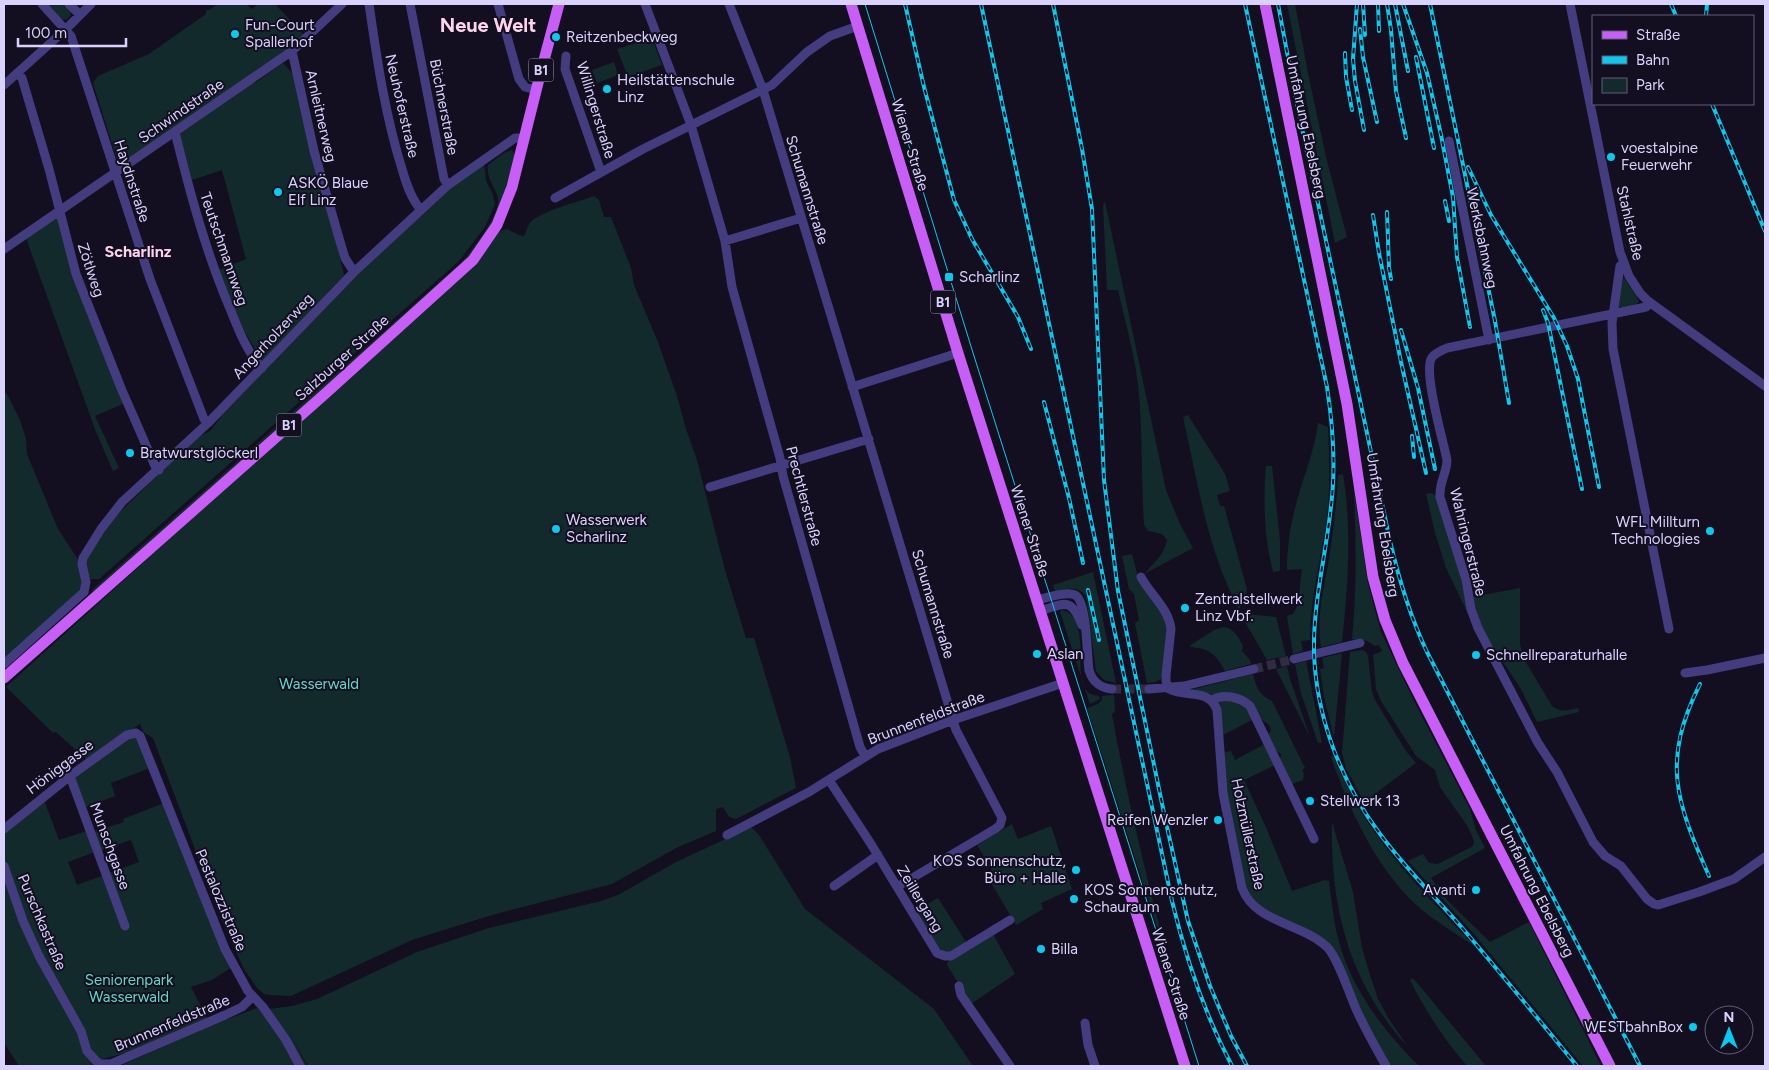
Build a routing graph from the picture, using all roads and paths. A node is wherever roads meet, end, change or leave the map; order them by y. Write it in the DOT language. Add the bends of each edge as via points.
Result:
graph roads {
  1 [pos="42,4"];
  2 [pos="69,4"];
  3 [pos="91,4"];
  4 [pos="342,4"];
  5 [pos="369,4"];
  6 [pos="410,4"];
  7 [pos="498,4"];
  8 [pos="559,4"];
  9 [pos="645,4"];
  10 [pos="729,4"];
  11 [pos="851,4"];
  12 [pos="1266,4"];
  13 [pos="1570,4"];
  14 [pos="80,15"];
  15 [pos="858,26"];
  16 [pos="66,29"];
  17 [pos="292,51"];
  18 [pos="566,56"];
  19 [pos="17,73"];
  20 [pos="4,85"];
  21 [pos="536,90"];
  22 [pos="763,90"];
  23 [pos="691,125"];
  24 [pos="174,132"];
  25 [pos="525,138"];
  26 [pos="1449,141"];
  27 [pos="601,172"];
  28 [pos="115,173"];
  29 [pos="448,185"];
  30 [pos="555,198"];
  31 [pos="421,210"];
  32 [pos="60,211"];
  33 [pos="801,218"];
  34 [pos="725,241"];
  35 [pos="4,249"];
  36 [pos="1623,264"];
  37 [pos="354,272"];
  38 [pos="1650,303"];
  39 [pos="1613,314"];
  40 [pos="1489,340"];
  41 [pos="958,353"];
  42 [pos="262,368"];
  43 [pos="1765,386"];
  44 [pos="852,387"];
  45 [pos="208,423"];
  46 [pos="868,439"];
  47 [pos="781,466"];
  48 [pos="159,470"];
  49 [pos="710,487"];
  50 [pos="1141,577"];
  51 [pos="1038,606"];
  52 [pos="1670,629"];
  53 [pos="1360,643"];
  54 [pos="1765,658"];
  55 [pos="1294,659"];
  56 [pos="4,664"];
  57 [pos="1254,669"];
  58 [pos="1685,673"];
  59 [pos="4,678"];
  60 [pos="1063,683"];
  61 [pos="1112,689"];
  62 [pos="1149,689"];
  63 [pos="1169,689"];
  64 [pos="1212,700"];
  65 [pos="954,720"];
  66 [pos="136,733"];
  67 [pos="865,756"];
  68 [pos="70,776"];
  69 [pos="829,780"];
  70 [pos="4,829"];
  71 [pos="727,835"];
  72 [pos="1314,838"];
  73 [pos="878,855"];
  74 [pos="1765,857"];
  75 [pos="4,866"];
  76 [pos="834,886"];
  77 [pos="897,887"];
  78 [pos="1010,920"];
  79 [pos="125,926"];
  80 [pos="959,986"];
  81 [pos="252,997"];
  82 [pos="1085,1023"];
  83 [pos="101,1065"];
  84 [pos="112,1065"];
  85 [pos="300,1066"];
  86 [pos="1010,1066"];
  87 [pos="1095,1066"];
  88 [pos="1185,1066"];
  89 [pos="1386,1066"];
  90 [pos="1610,1066"];
  1 -- 16 [label="street, Haydnstraße"];
  2 -- 14 [label="street"];
  3 -- 14 [label="street"];
  4 -- 17 [label="street, Schwindstraße"];
  5 -- 31 [label="street, Neuhoferstraße" via="391,129 405,178 415,204"];
  6 -- 29 [label="street, Büchnerstraße" via="444,179"];
  7 -- 21 [label="street" via="519,78 525,87"];
  8 -- 21 [label="main road, Salzburger Straße / B1"];
  9 -- 23 [label="street, Prechtlerstraße"];
  10 -- 22 [label="street, Schumannstraße"];
  11 -- 15 [label="main road, Wiener Straße / B1"];
  12 -- 90 [label="main road, Umfahrung Ebelsberg" via="1347,404 1373,577 1385,620 1403,663"];
  13 -- 36 [label="street, Stahlstraße"];
  14 -- 16 [label="street"];
  15 -- 22 [label="street, Willingerstraße" via="830,36"];
  15 -- 41 [label="main road, Wiener Straße / B1"];
  16 -- 19 [label="street"];
  16 -- 28 [label="street, Haydnstraße"];
  17 -- 24 [label="street, Schwindstraße"];
  17 -- 37 [label="street, Arnleitnerweg" via="340,245"];
  18 -- 27 [label="street, Willingerstraße" via="565,68"];
  19 -- 20 [label="street"];
  19 -- 32 [label="street, Zötlweg" via="22,78"];
  21 -- 25 [label="main road, Salzburger Straße / B1"];
  22 -- 23 [label="street, Willingerstraße"];
  22 -- 33 [label="street, Schumannstraße"];
  23 -- 27 [label="street, Willingerstraße"];
  23 -- 34 [label="street, Prechtlerstraße"];
  24 -- 28 [label="street, Schwindstraße"];
  24 -- 42 [label="street, Teutschmannweg" via="224,296 246,345"];
  25 -- 29 [label="street, Angerholzerweg" via="515,138"];
  25 -- 59 [label="main road, Salzburger Straße / B1" via="502,214 473,260"];
  26 -- 40 [label="street, Werksbahnweg"];
  27 -- 30 [label="street, Willingerstraße"];
  28 -- 32 [label="street, Schwindstraße"];
  28 -- 45 [label="street, Haydnstraße" via="171,338"];
  29 -- 31 [label="street, Angerholzerweg"];
  31 -- 37 [label="street, Angerholzerweg"];
  32 -- 35 [label="street, Schwindstraße"];
  32 -- 48 [label="street, Zötlweg" via="84,296 120,388"];
  33 -- 34 [label="street"];
  33 -- 44 [label="street, Schumannstraße"];
  34 -- 47 [label="street, Prechtlerstraße" via="732,287"];
  36 -- 38 [label="street, Stahlstraße" via="1634,285"];
  36 -- 39 [label="street" via="1620,266"];
  37 -- 42 [label="street, Angerholzerweg"];
  38 -- 39 [label="street, Wahringerstraße" via="1646,308"];
  38 -- 43 [label="street, Stahlstraße"];
  39 -- 40 [label="street, Wahringerstraße"];
  39 -- 52 [label="street" via="1616,369"];
  40 -- 74 [label="street, Wahringerstraße" via="1447,348 1431,358 1429,378 1447,460 1440,483 1440,497 1478,628 1538,743 1599,850 1621,866 1654,904 1727,882"];
  41 -- 44 [label="street"];
  41 -- 51 [label="main road, Wiener Straße / B1"];
  42 -- 45 [label="street, Angerholzerweg"];
  44 -- 46 [label="street, Schumannstraße"];
  45 -- 48 [label="street, Angerholzerweg"];
  46 -- 47 [label="street"];
  46 -- 65 [label="street, Schumannstraße"];
  47 -- 49 [label="street"];
  47 -- 67 [label="street, Prechtlerstraße" via="860,748"];
  48 -- 56 [label="street, Angerholzerweg" via="122,502 88,549 82,564 85,588 79,597"];
  50 -- 63 [label="street" via="1170,622 1166,675"];
  51 -- 60 [label="main road, Wiener Straße / B1"];
  51 -- 61 [label="street" via="1066,594 1076,595 1082,601 1091,676 1102,687"];
  53 -- 55 [label="street"];
  54 -- 58 [label="street"];
  57 -- 63 [label="street"];
  60 -- 65 [label="street, Brunnenfeldstraße"];
  60 -- 88 [label="main road, Wiener Straße / B1"];
  62 -- 63 [label="street"];
  63 -- 64 [label="street"];
  64 -- 72 [label="street" via="1217,697 1236,698 1250,706"];
  64 -- 89 [label="street, Holzmüllerstraße" via="1218,718 1223,793 1246,897 1264,914 1309,934 1329,950"];
  65 -- 67 [label="street, Brunnenfeldstraße"];
  65 -- 77 [label="street, Schumannstraße" via="1002,822"];
  66 -- 68 [label="street, Höniggasse" via="127,735"];
  66 -- 81 [label="street, Pestalozzistraße" via="143,741 218,931"];
  67 -- 69 [label="street, Brunnenfeldstraße"];
  68 -- 70 [label="street, Höniggasse"];
  68 -- 79 [label="street, Munschgasse"];
  69 -- 71 [label="street, Brunnenfeldstraße"];
  69 -- 73 [label="street, Zeillergang"];
  73 -- 76 [label="street, Zeillergang"];
  73 -- 77 [label="street, Zeillergang"];
  75 -- 83 [label="street, Purschkastraße" via="39,956 81,1030 87,1050"];
  77 -- 78 [label="street, Zeillergang" via="934,950 941,955 957,953"];
  80 -- 86 [label="street" via="961,995"];
  81 -- 84 [label="street, Brunnenfeldstraße" via="242,1007"];
  81 -- 85 [label="street, Pestalozzistraße" via="264,1007"];
  82 -- 87 [label="street"];
  83 -- 84 [label="street, Brunnenfeldstraße"];
}
